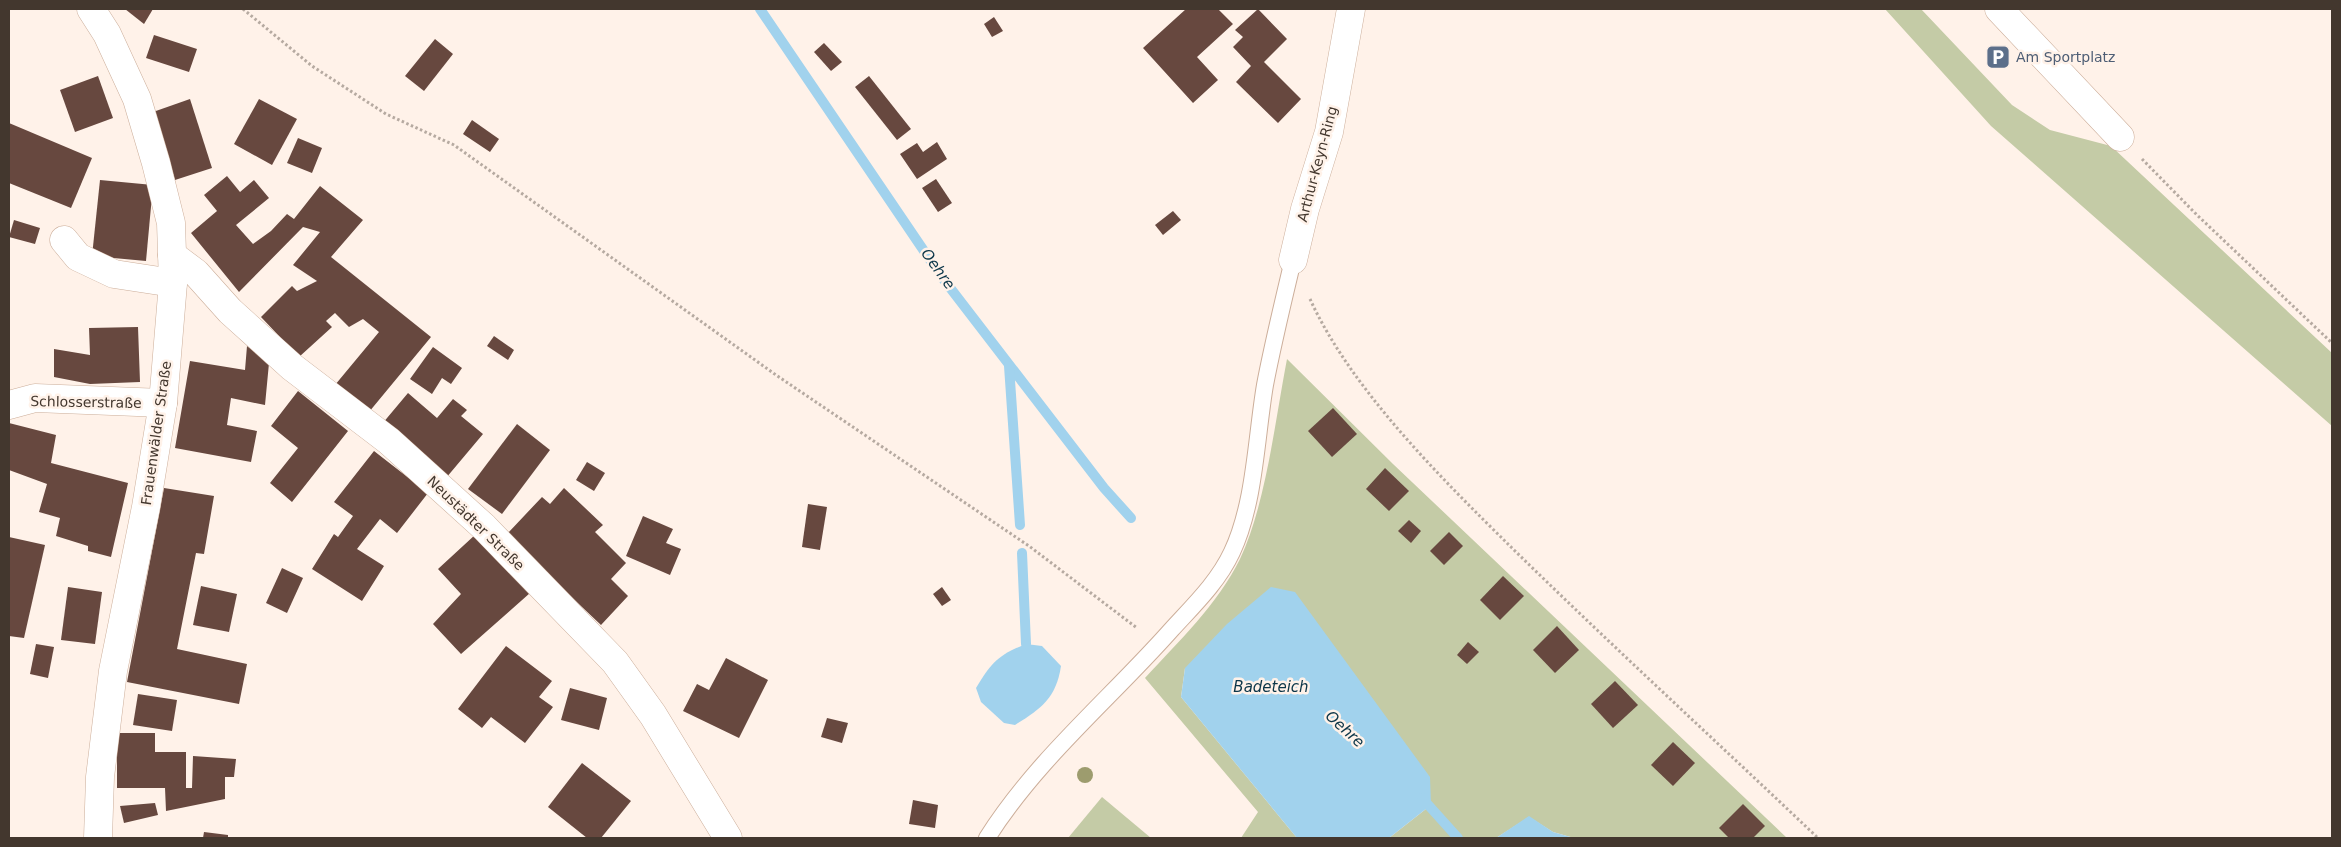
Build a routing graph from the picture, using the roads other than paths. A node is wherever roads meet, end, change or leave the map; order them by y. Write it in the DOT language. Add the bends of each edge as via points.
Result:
graph roads {
  1 [pos="91,9"];
  2 [pos="1351,9"];
  3 [pos="1999,9"];
  4 [pos="2120,137"];
  5 [pos="64,240"];
  6 [pos="172,255"];
  7 [pos="1293,260"];
  8 [pos="173,283"];
  9 [pos="9,404"];
  10 [pos="163,404"];
  11 [pos="98,838"];
  12 [pos="728,838"];
  13 [pos="987,838"];
  1 -- 6 [label="street, Frauenwälder Straße" via="107,34 137,99 171,223"];
  2 -- 7 [label="street, Arthur-Keyn-Ring" via="1328,132"];
  3 -- 4 [label="street"];
  5 -- 8 [label="street" via="78,257 104,271"];
  6 -- 8 [label="street, Frauenwälder Straße"];
  6 -- 12 [label="street, Neustädter Straße" via="292,367 389,441 484,527 615,662 653,715"];
  7 -- 13 [label="lane" via="1265,386 1253,473 1232,552 1212,584 1104,703 1049,756 1007,807"];
  8 -- 10 [label="street, Frauenwälder Straße"];
  9 -- 10 [label="street, Schlosserstraße" via="35,398"];
  10 -- 11 [label="street, Frauenwälder Straße" via="113,671 100,777"];
}
